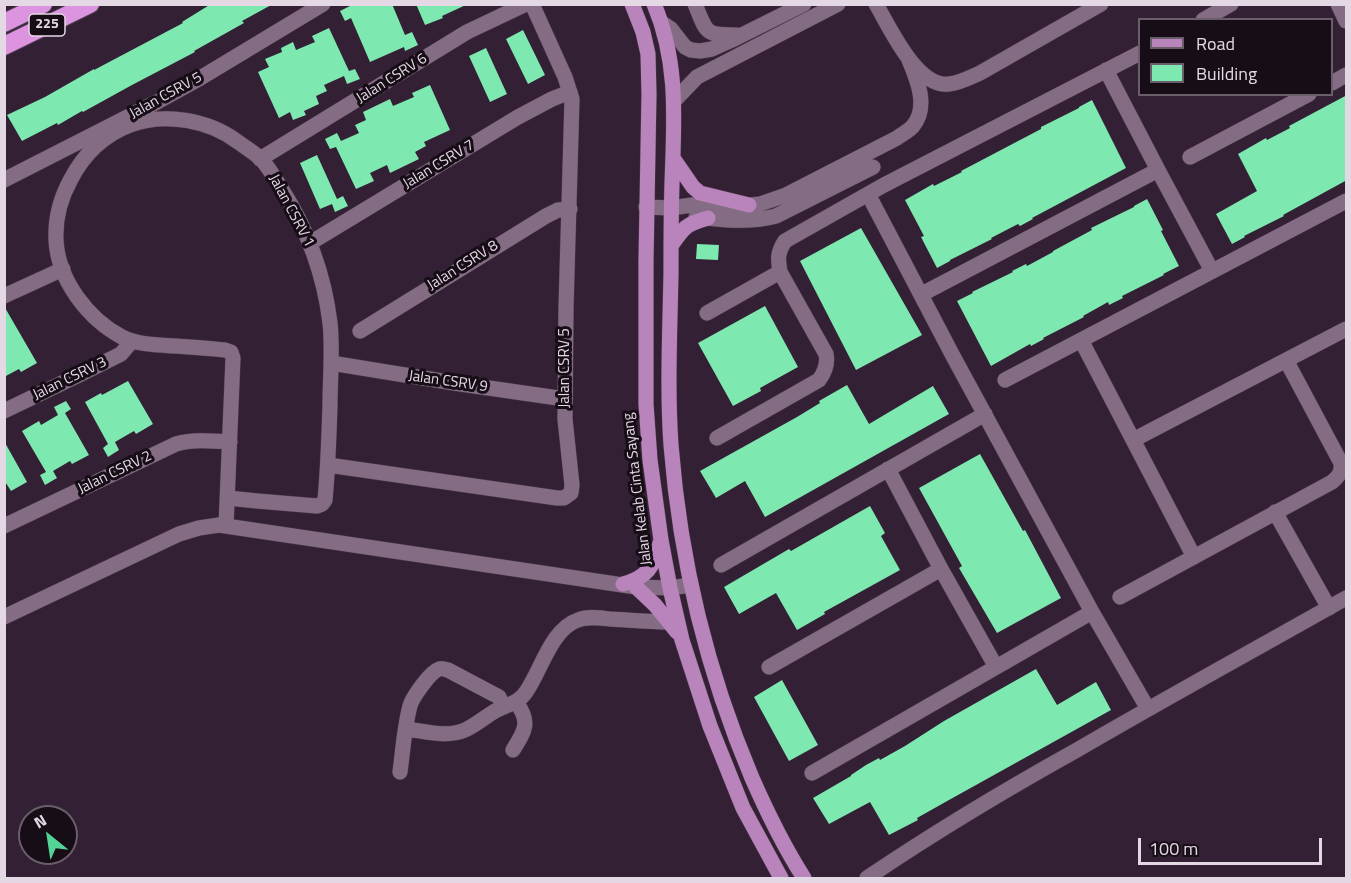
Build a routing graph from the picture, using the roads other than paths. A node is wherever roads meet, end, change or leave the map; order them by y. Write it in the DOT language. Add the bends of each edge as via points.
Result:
graph roads {
  1 [pos="43,4"];
  2 [pos="90,4"];
  3 [pos="323,4"];
  4 [pos="526,4"];
  5 [pos="532,4"];
  6 [pos="632,4"];
  7 [pos="654,4"];
  8 [pos="695,4"];
  9 [pos="804,4"];
  10 [pos="838,4"];
  11 [pos="876,4"];
  12 [pos="1101,4"];
  13 [pos="1231,4"];
  14 [pos="1338,4"];
  15 [pos="1206,18"];
  16 [pos="1347,21"];
  17 [pos="4,23"];
  18 [pos="662,23"];
  19 [pos="742,35"];
  20 [pos="4,46"];
  21 [pos="1138,54"];
  22 [pos="909,60"];
  23 [pos="1106,70"];
  24 [pos="1347,75"];
  25 [pos="1333,82"];
  26 [pos="184,87"];
  27 [pos="570,92"];
  28 [pos="1305,96"];
  29 [pos="674,101"];
  30 [pos="177,119"];
  31 [pos="87,138"];
  32 [pos="1190,157"];
  33 [pos="83,158"];
  34 [pos="673,158"];
  35 [pos="260,159"];
  36 [pos="869,160"];
  37 [pos="38,163"];
  38 [pos="1158,170"];
  39 [pos="848,178"];
  40 [pos="4,180"];
  41 [pos="884,185"];
  42 [pos="864,196"];
  43 [pos="1347,201"];
  44 [pos="749,205"];
  45 [pos="646,207"];
  46 [pos="671,208"];
  47 [pos="570,209"];
  48 [pos="708,218"];
  49 [pos="310,243"];
  50 [pos="671,246"];
  51 [pos="63,269"];
  52 [pos="1212,271"];
  53 [pos="780,272"];
  54 [pos="922,294"];
  55 [pos="4,296"];
  56 [pos="707,313"];
  57 [pos="1347,328"];
  58 [pos="360,331"];
  59 [pos="1081,340"];
  60 [pos="132,341"];
  61 [pos="1286,360"];
  62 [pos="331,363"];
  63 [pos="1005,380"];
  64 [pos="565,399"];
  65 [pos="4,411"];
  66 [pos="985,414"];
  67 [pos="717,438"];
  68 [pos="1133,440"];
  69 [pos="230,442"];
  70 [pos="328,465"];
  71 [pos="888,470"];
  72 [pos="228,498"];
  73 [pos="257,501"];
  74 [pos="1275,512"];
  75 [pos="4,526"];
  76 [pos="226,526"];
  77 [pos="252,530"];
  78 [pos="661,540"];
  79 [pos="1194,557"];
  80 [pos="722,565"];
  81 [pos="941,569"];
  82 [pos="691,585"];
  83 [pos="629,586"];
  84 [pos="670,588"];
  85 [pos="1120,597"];
  86 [pos="1347,598"];
  87 [pos="1329,608"];
  88 [pos="1092,612"];
  89 [pos="4,617"];
  90 [pos="670,622"];
  91 [pos="682,640"];
  92 [pos="769,667"];
  93 [pos="996,667"];
  94 [pos="510,704"];
  95 [pos="1148,709"];
  96 [pos="406,729"];
  97 [pos="513,750"];
  98 [pos="400,772"];
  99 [pos="812,773"];
  100 [pos="782,879"];
  101 [pos="804,879"];
  102 [pos="867,879"];
  1 -- 17 [label="highway, 225"];
  2 -- 20 [label="highway, 225"];
  3 -- 26 [label="street, Jalan CSRV 5"];
  4 -- 35 [label="street, Jalan CSRV 6" via="475,28"];
  5 -- 27 [label="street, Jalan CSRV 5"];
  6 -- 45 [label="main road, Jalan Kelab Cinta Sayang" via="648,54"];
  7 -- 18 [label="main road"];
  8 -- 19 [label="street" via="709,32"];
  9 -- 19 [label="street"];
  10 -- 29 [label="street" via="697,77"];
  11 -- 22 [label="street"];
  12 -- 22 [label="street" via="980,73 948,85 920,73"];
  13 -- 15 [label="street"];
  14 -- 16 [label="street"];
  18 -- 19 [label="street" via="691,50 712,49"];
  18 -- 29 [label="main road"];
  21 -- 23 [label="street"];
  22 -- 36 [label="street" via="919,86 918,117 912,128"];
  23 -- 38 [label="street"];
  23 -- 41 [label="street"];
  24 -- 25 [label="street"];
  26 -- 30 [label="street" via="176,103"];
  26 -- 31 [label="street, Jalan CSRV 5"];
  27 -- 47 [label="street, Jalan CSRV 5"];
  27 -- 49 [label="street, Jalan CSRV 7" via="518,117"];
  28 -- 32 [label="street"];
  29 -- 34 [label="main road"];
  30 -- 33 [label="street, Jalan CSRV 1" via="131,125 101,141"];
  30 -- 35 [label="street, Jalan CSRV 1" via="214,127"];
  31 -- 33 [label="street"];
  31 -- 37 [label="street, Jalan CSRV 5"];
  33 -- 37 [label="street"];
  33 -- 51 [label="street, Jalan CSRV 1" via="64,192 59,210 56,240"];
  34 -- 44 [label="main road" via="700,194"];
  34 -- 46 [label="main road"];
  35 -- 49 [label="street, Jalan CSRV 1" via="290,202"];
  36 -- 39 [label="street"];
  36 -- 41 [label="street"];
  36 -- 44 [label="street" via="772,201"];
  37 -- 40 [label="street, Jalan CSRV 5"];
  38 -- 52 [label="street"];
  38 -- 54 [label="street"];
  39 -- 42 [label="street"];
  39 -- 48 [label="street" via="776,216 754,220"];
  41 -- 42 [label="street"];
  42 -- 53 [label="street" via="785,241 778,258"];
  42 -- 54 [label="street"];
  43 -- 52 [label="street"];
  44 -- 46 [label="street"];
  45 -- 46 [label="street"];
  45 -- 78 [label="main road, Jalan Kelab Cinta Sayang" via="647,430"];
  46 -- 48 [label="street"];
  46 -- 50 [label="main road"];
  47 -- 58 [label="street, Jalan CSRV 8" via="546,216"];
  47 -- 64 [label="street, Jalan CSRV 5"];
  48 -- 50 [label="main road" via="686,226"];
  49 -- 62 [label="street, Jalan CSRV 1" via="326,301"];
  50 -- 82 [label="main road" via="671,445"];
  51 -- 55 [label="street"];
  51 -- 60 [label="street, Jalan CSRV 1" via="75,294 91,314"];
  52 -- 59 [label="street"];
  53 -- 56 [label="street"];
  53 -- 67 [label="street" via="826,354 825,371 819,380"];
  54 -- 66 [label="street"];
  57 -- 61 [label="street"];
  59 -- 63 [label="street"];
  59 -- 68 [label="street"];
  60 -- 65 [label="street, Jalan CSRV 3" via="121,354"];
  60 -- 69 [label="street, Jalan CSRV 1" via="231,352"];
  61 -- 68 [label="street"];
  61 -- 74 [label="street" via="1342,467 1332,482"];
  62 -- 64 [label="street, Jalan CSRV 9"];
  62 -- 70 [label="street, Jalan CSRV 1"];
  64 -- 70 [label="street, Jalan CSRV 5" via="572,490 564,498"];
  66 -- 71 [label="street"];
  66 -- 88 [label="street"];
  68 -- 79 [label="street"];
  69 -- 72 [label="street, Jalan CSRV 1"];
  69 -- 75 [label="street, Jalan CSRV 2" via="176,444"];
  70 -- 73 [label="street, Jalan CSRV 1" via="325,500 321,504"];
  71 -- 80 [label="street"];
  71 -- 81 [label="street"];
  72 -- 73 [label="street, Jalan CSRV 1"];
  72 -- 76 [label="street, Jalan CSRV 1"];
  73 -- 77 [label="street"];
  74 -- 79 [label="street"];
  74 -- 87 [label="street"];
  76 -- 77 [label="street"];
  76 -- 89 [label="street" via="179,534"];
  77 -- 83 [label="street"];
  78 -- 83 [label="main road" via="656,560"];
  78 -- 84 [label="main road, Jalan Kelab Cinta Sayang"];
  79 -- 85 [label="street"];
  81 -- 92 [label="street"];
  81 -- 93 [label="street"];
  82 -- 84 [label="street"];
  82 -- 101 [label="main road" via="735,736 776,829"];
  83 -- 84 [label="street"];
  83 -- 90 [label="main road" via="650,598"];
  84 -- 91 [label="main road, Jalan Kelab Cinta Sayang"];
  86 -- 87 [label="street"];
  87 -- 95 [label="street"];
  88 -- 93 [label="street"];
  88 -- 95 [label="street"];
  90 -- 91 [label="main road"];
  90 -- 94 [label="street" via="585,618 570,624 546,653 525,693"];
  91 -- 100 [label="main road, Jalan Kelab Cinta Sayang" via="734,787"];
  93 -- 99 [label="street"];
  94 -- 96 [label="street" via="458,733"];
  94 -- 96 [label="street" via="441,669 433,672 412,701"];
  94 -- 97 [label="street" via="522,712 526,723"];
  95 -- 102 [label="street" via="975,809"];
  96 -- 98 [label="street"];
}
